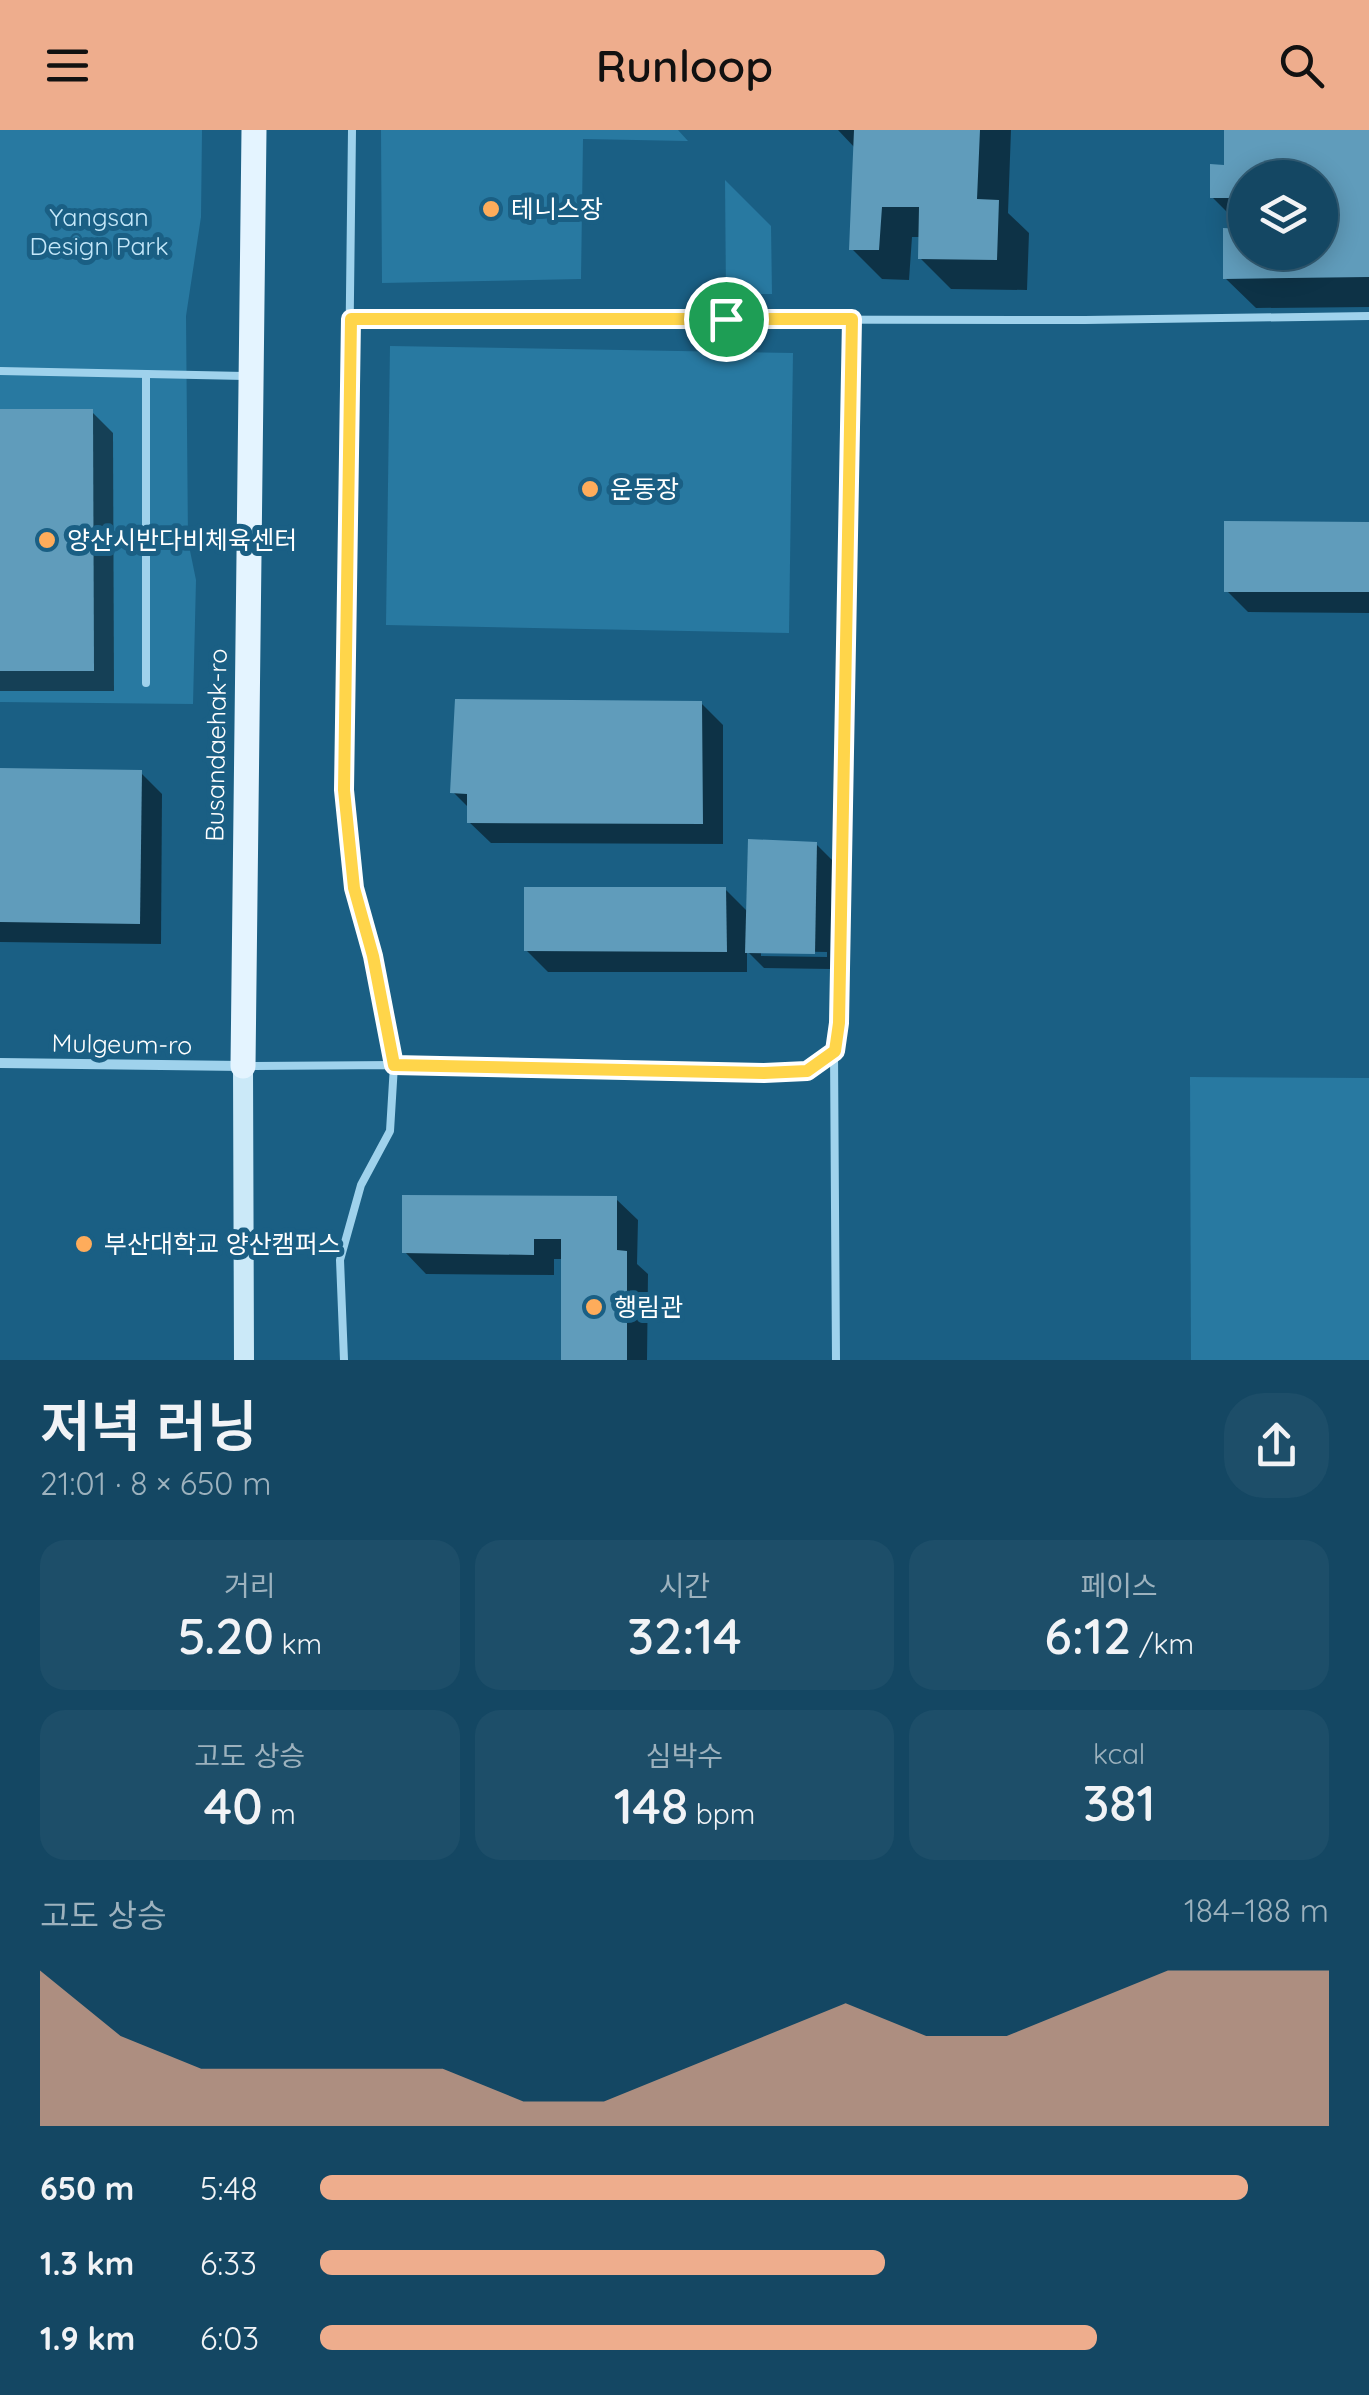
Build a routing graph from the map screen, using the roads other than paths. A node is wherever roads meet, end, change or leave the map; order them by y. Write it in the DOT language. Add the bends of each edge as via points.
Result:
graph roads {
  1 [pos="254,130"];
  2 [pos="352,130"];
  3 [pos="1369,316"];
  4 [pos="351,319"];
  5 [pos="852,319"];
  6 [pos="0,372"];
  7 [pos="146,374"];
  8 [pos="250,376"];
  9 [pos="146,683"];
  10 [pos="834,1052"];
  11 [pos="0,1063"];
  12 [pos="394,1065"];
  13 [pos="243,1066"];
  14 [pos="244,1360"];
  15 [pos="344,1360"];
  16 [pos="836,1360"];
  1 -- 8 [label="main road, Busandaehak-ro"];
  2 -- 4 [label="lane"];
  3 -- 5 [label="lane"];
  4 -- 5 [label="lane"];
  4 -- 12 [label="lane" via="344,790 354,888"];
  5 -- 10 [label="lane"];
  6 -- 7 [label="lane"];
  7 -- 8 [label="lane"];
  7 -- 9 [label="lane"];
  8 -- 13 [label="main road, Busandaehak-ro"];
  10 -- 12 [label="lane" via="807,1071 764,1073"];
  10 -- 16 [label="lane"];
  11 -- 13 [label="street, Mulgeum-ro"];
  12 -- 13 [label="lane"];
  12 -- 15 [label="lane" via="390,1132 362,1185 340,1260"];
  13 -- 14 [label="street, Busandaehak-ro"];
}
